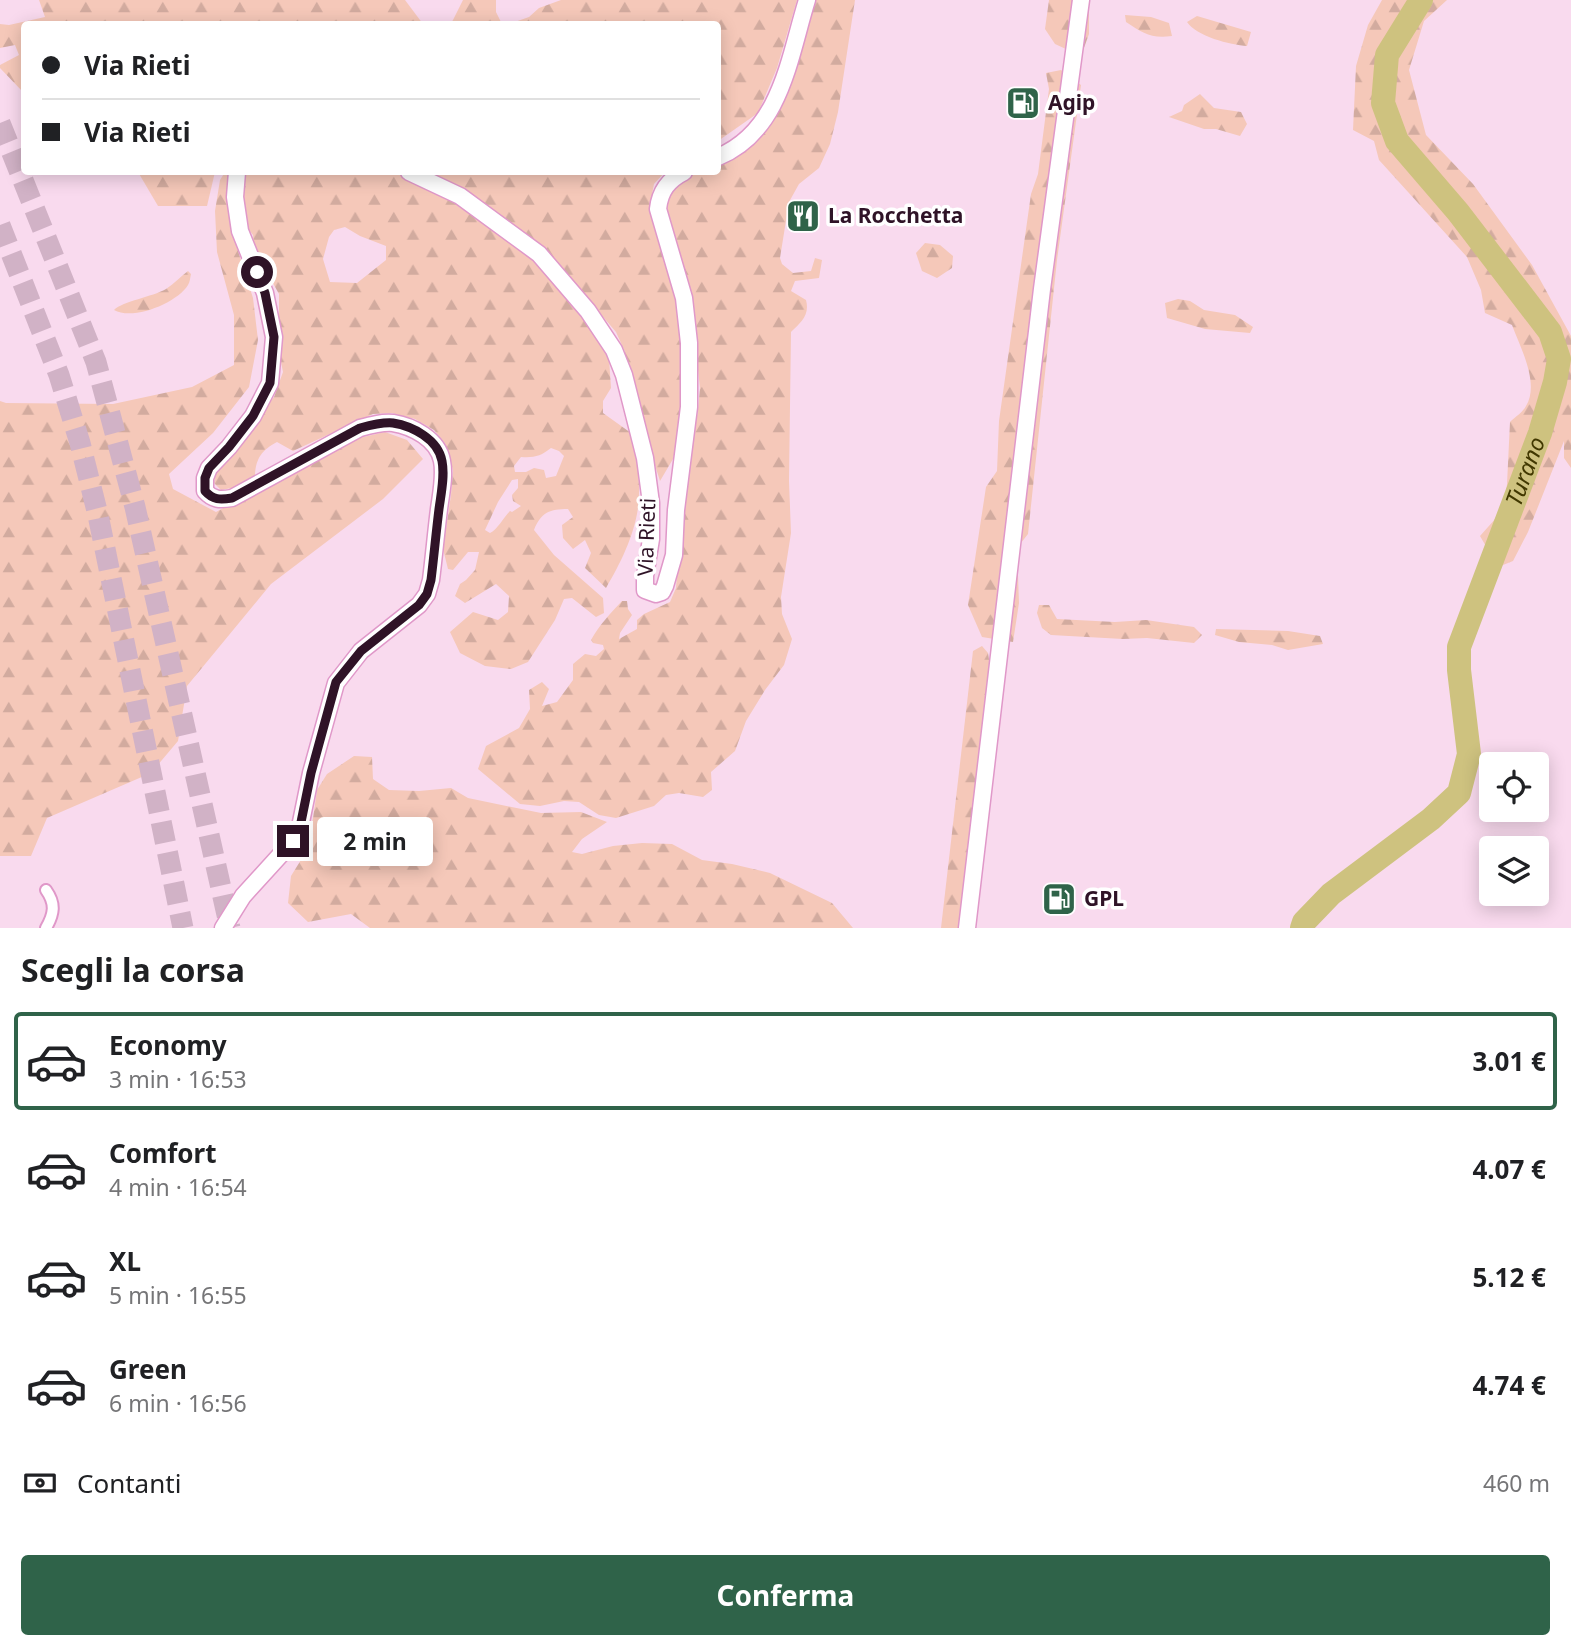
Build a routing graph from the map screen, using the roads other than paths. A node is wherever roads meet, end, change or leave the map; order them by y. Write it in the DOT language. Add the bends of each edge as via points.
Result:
graph roads {
  1 [pos="807,0"];
  2 [pos="1081,0"];
  3 [pos="721,156"];
  4 [pos="237,175"];
  5 [pos="415,175"];
  6 [pos="680,175"];
  7 [pos="46,890"];
  8 [pos="46,928"];
  9 [pos="223,928"];
  10 [pos="967,928"];
  1 -- 3 [label="street" via="770,112 745,141"];
  2 -- 10 [label="street"];
  4 -- 9 [label="street" via="240,231 265,293 274,337 270,383 253,416 209,468 205,491 211,498 232,498 360,428 391,423 432,442 442,459 443,481 427,594 361,651 336,682 300,827"];
  5 -- 6 [label="street, Via Rieti" via="460,196 538,254 614,350 645,458 651,503 645,590 656,594 665,586 674,555 689,407 684,298 658,209 660,195"];
  7 -- 8 [label="street" via="52,898 53,916"];
}
